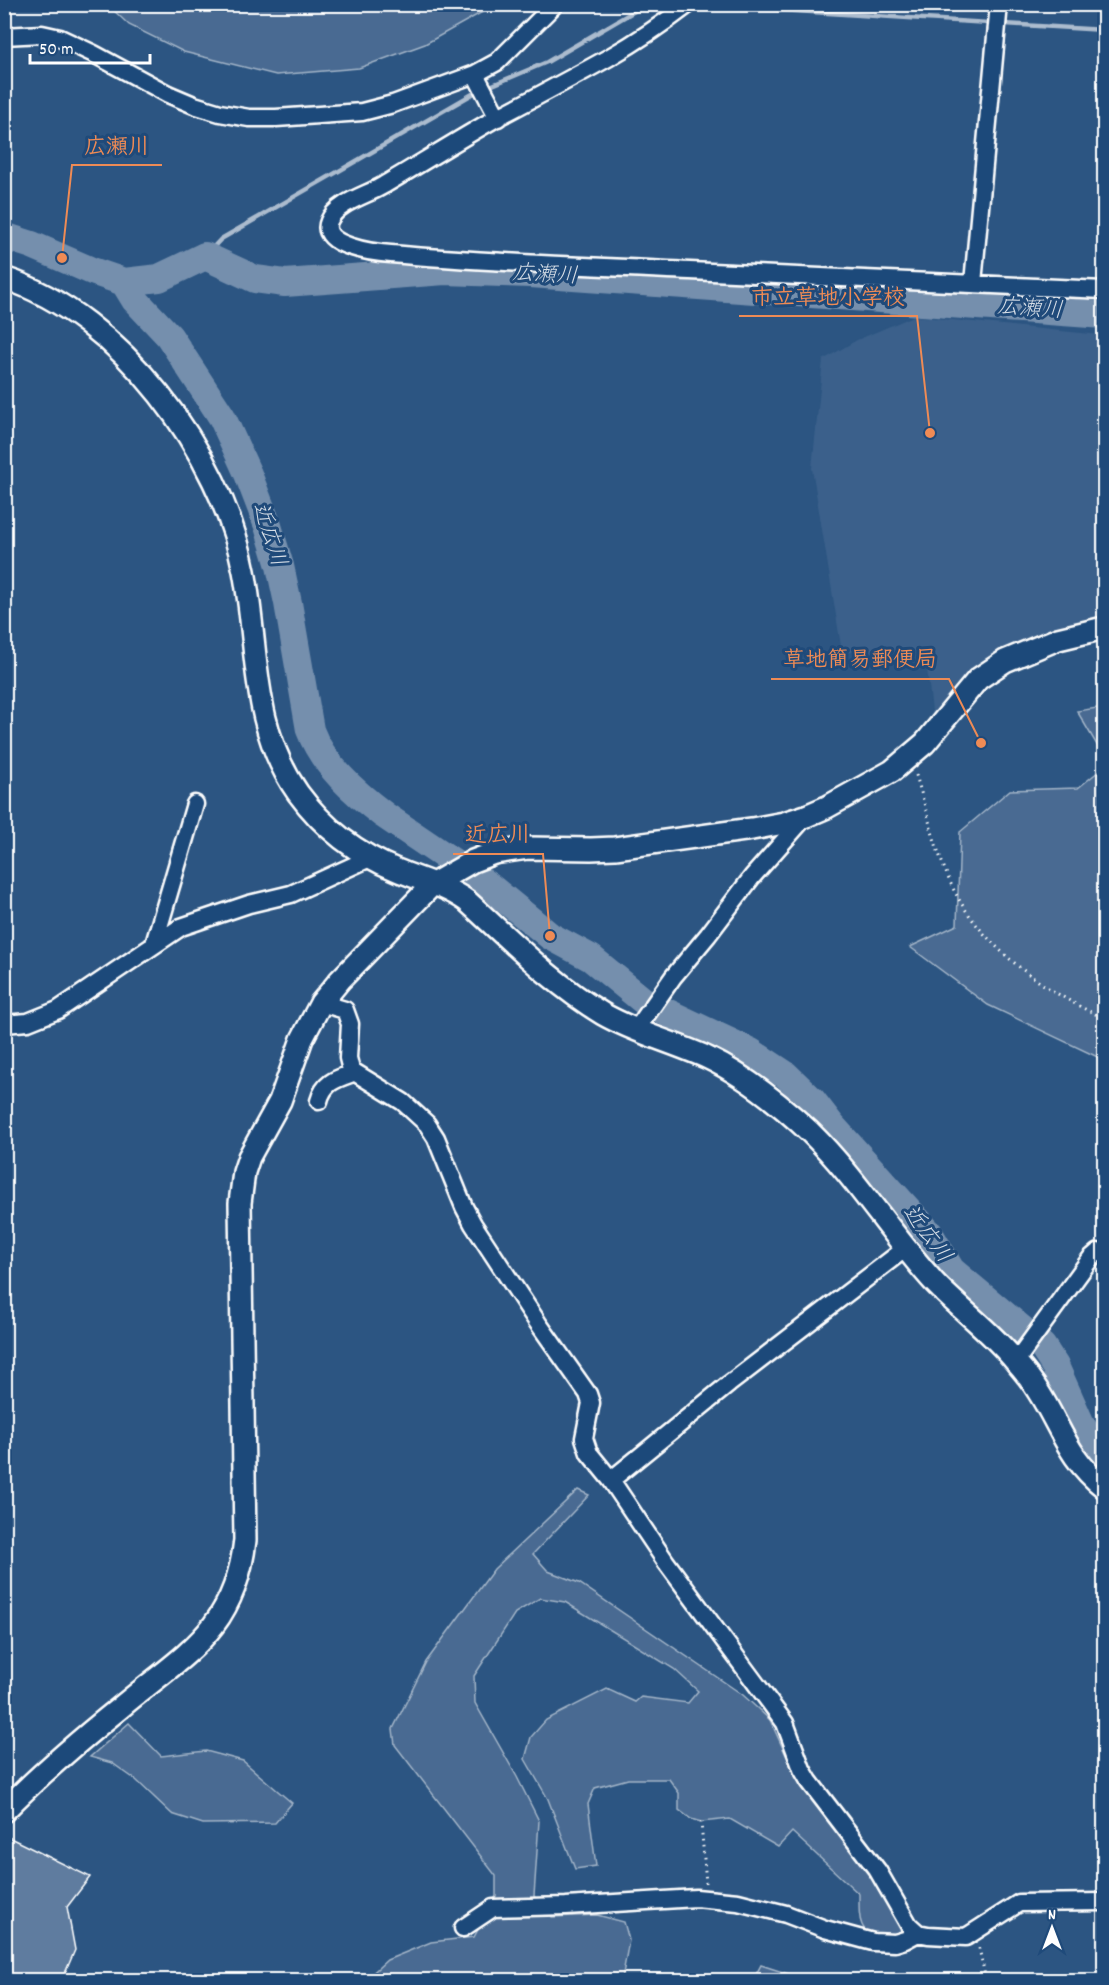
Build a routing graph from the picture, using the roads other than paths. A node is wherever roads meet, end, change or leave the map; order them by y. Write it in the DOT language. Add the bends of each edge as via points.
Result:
graph roads {
  1 [pos="555,4"];
  2 [pos="689,4"];
  3 [pos="999,4"];
  4 [pos="4,36"];
  5 [pos="475,74"];
  6 [pos="498,118"];
  7 [pos="4,278"];
  8 [pos="973,283"];
  9 [pos="1104,290"];
  10 [pos="1104,628"];
  11 [pos="195,804"];
  12 [pos="806,816"];
  13 [pos="370,858"];
  14 [pos="433,884"];
  15 [pos="154,944"];
  16 [pos="321,1003"];
  17 [pos="640,1023"];
  18 [pos="4,1024"];
  19 [pos="353,1073"];
  20 [pos="319,1101"];
  21 [pos="906,1248"];
  22 [pos="1104,1254"];
  23 [pos="1020,1356"];
  24 [pos="611,1480"];
  25 [pos="1104,1487"];
  26 [pos="4,1810"];
  27 [pos="1104,1902"];
  28 [pos="463,1928"];
  29 [pos="918,1933"];
  1 -- 5 [label="street" via="497,62"];
  2 -- 6 [label="street" via="610,57"];
  3 -- 8 [label="street"];
  4 -- 5 [label="street" via="42,34 60,38 185,102 249,118 362,112"];
  5 -- 6 [label="street"];
  6 -- 8 [label="street" via="337,211 327,226 329,234 364,251 399,255"];
  7 -- 13 [label="street" via="61,304 94,328 140,373 189,434 214,483 239,547 261,705 275,750 298,792 316,814"];
  8 -- 9 [label="street"];
  10 -- 12 [label="street" via="1058,639 1005,661 978,679 925,743 892,771"];
  11 -- 15 [label="street"];
  12 -- 14 [label="street" via="752,829 615,848 504,851 473,861"];
  12 -- 17 [label="street" via="752,877"];
  13 -- 14 [label="street"];
  13 -- 15 [label="street" via="291,894 181,927"];
  14 -- 16 [label="street"];
  14 -- 17 [label="street" via="467,901 581,1000 606,1015"];
  15 -- 18 [label="street" via="58,1010 28,1022"];
  16 -- 19 [label="street" via="345,1010 350,1024 349,1064"];
  16 -- 26 [label="street" via="302,1039 277,1107 249,1157 241,1187 245,1540 238,1580 218,1620 196,1645 51,1764"];
  17 -- 21 [label="street" via="710,1059 771,1099 831,1154"];
  19 -- 20 [label="street" via="332,1080"];
  19 -- 24 [label="street" via="403,1102 436,1138 473,1224 588,1394 591,1404 585,1444"];
  21 -- 23 [label="street" via="936,1284"];
  21 -- 24 [label="street"];
  22 -- 23 [label="street" via="1094,1254"];
  23 -- 25 [label="street" via="1065,1443"];
  24 -- 29 [label="street" via="651,1543 782,1718 809,1781 878,1871 909,1925"];
  27 -- 29 [label="street" via="1019,1903 966,1937"];
  28 -- 29 [label="street" via="493,1908 696,1898 748,1904 873,1942 895,1943"];
}
